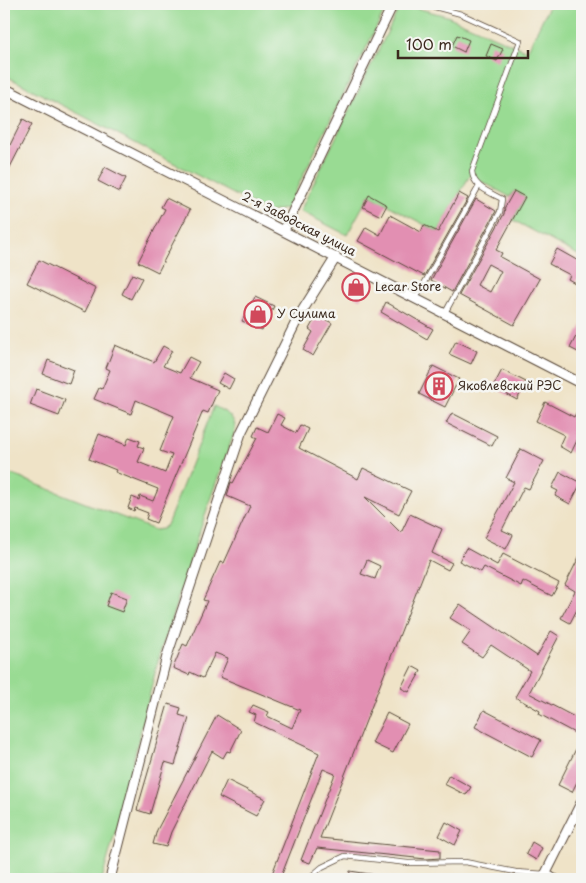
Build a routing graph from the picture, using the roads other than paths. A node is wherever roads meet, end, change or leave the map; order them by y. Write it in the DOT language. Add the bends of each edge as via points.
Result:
graph roads {
  1 [pos="393,4"];
  2 [pos="424,4"];
  3 [pos="4,88"];
  4 [pos="479,186"];
  5 [pos="284,230"];
  6 [pos="336,256"];
  7 [pos="416,298"];
  8 [pos="445,313"];
  9 [pos="582,384"];
  10 [pos="582,802"];
  11 [pos="544,877"];
  12 [pos="110,879"];
  13 [pos="308,879"];
  14 [pos="554,879"];
  1 -- 5 [label="street"];
  2 -- 4 [label="lane" via="461,14 520,41 472,171 472,178"];
  3 -- 5 [label="street, 2-я Заводская улица"];
  4 -- 7 [label="lane"];
  4 -- 8 [label="lane" via="502,199 500,212"];
  5 -- 6 [label="street, 2-я Заводская улица"];
  6 -- 7 [label="street, 2-я Заводская улица"];
  6 -- 12 [label="street" via="299,316 241,433 167,656"];
  7 -- 8 [label="street, 2-я Заводская улица"];
  8 -- 9 [label="street, 2-я Заводская улица"];
  10 -- 11 [label="street"];
  11 -- 13 [label="lane" via="466,862 408,864 345,856 322,867"];
  11 -- 14 [label="street"];
}
